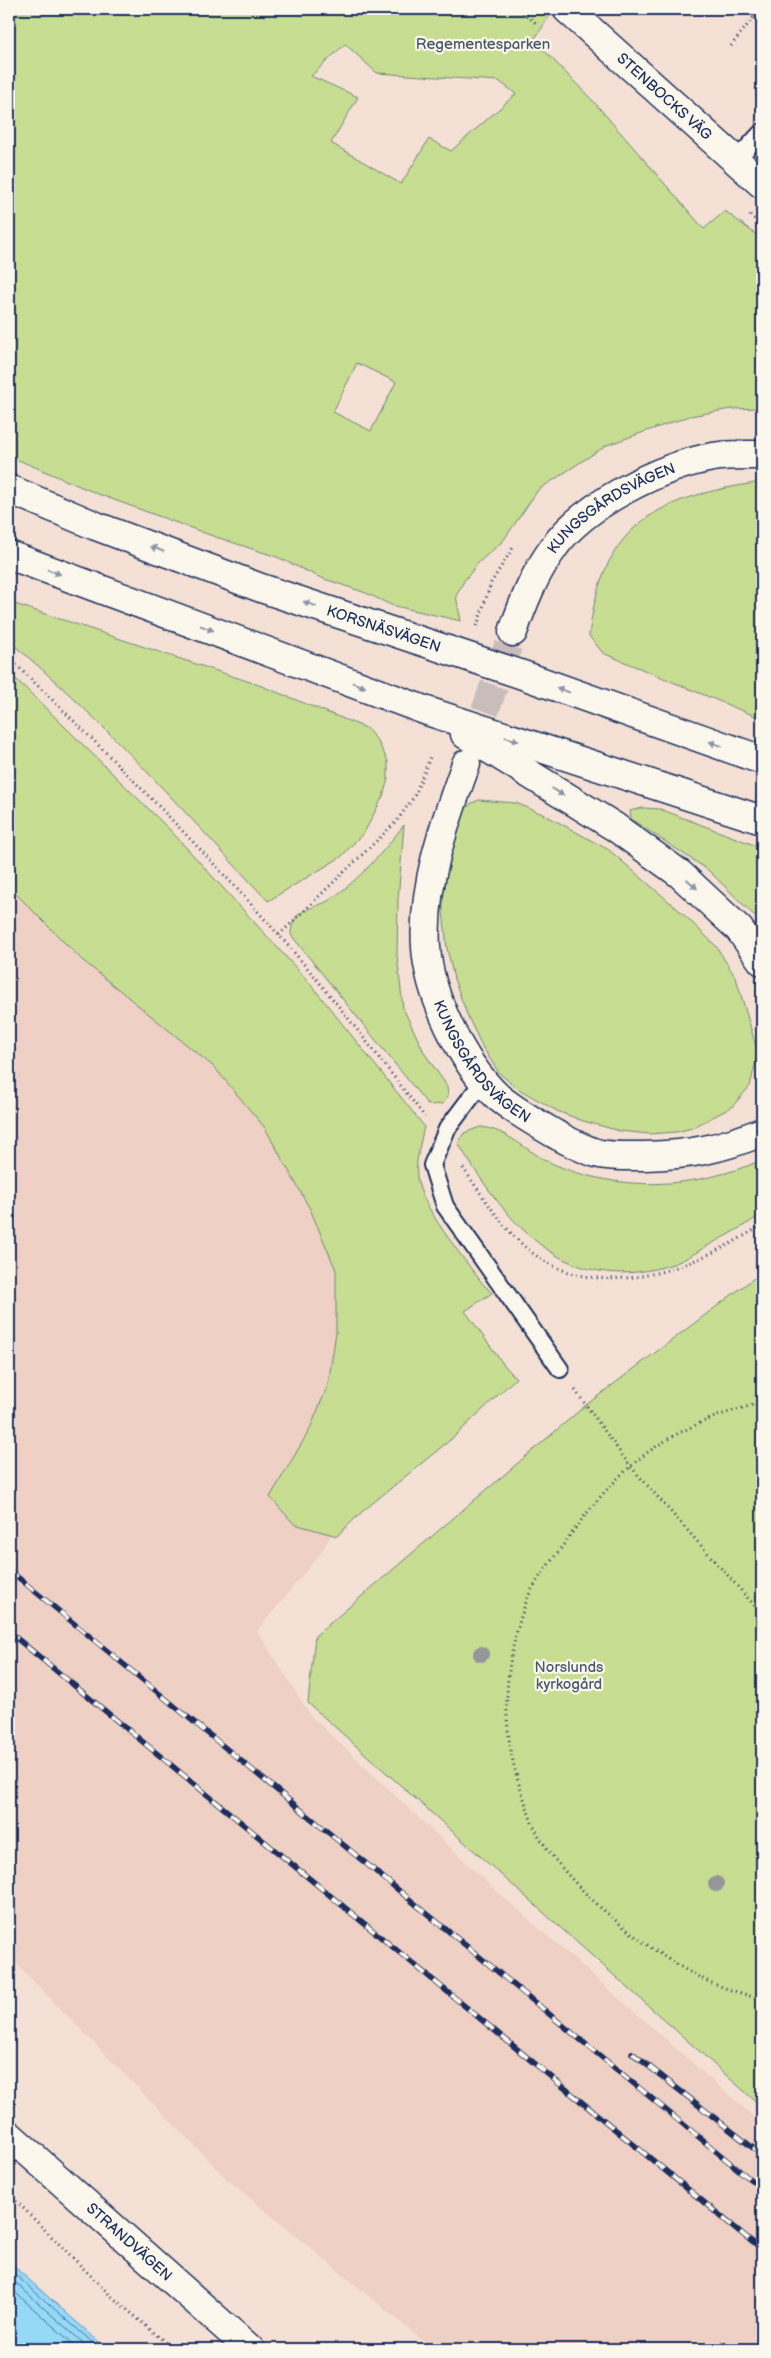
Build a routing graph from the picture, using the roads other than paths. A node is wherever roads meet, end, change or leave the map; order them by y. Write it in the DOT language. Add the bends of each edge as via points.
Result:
graph roads {
  1 [pos="567,9"];
  2 [pos="762,132"];
  3 [pos="736,160"];
  4 [pos="762,184"];
  5 [pos="762,455"];
  6 [pos="9,489"];
  7 [pos="9,555"];
  8 [pos="513,632"];
  9 [pos="428,711"];
  10 [pos="762,760"];
  11 [pos="466,764"];
  12 [pos="762,820"];
  13 [pos="762,961"];
  14 [pos="484,1080"];
  15 [pos="762,1132"];
  16 [pos="560,1369"];
  17 [pos="9,2134"];
  18 [pos="250,2349"];
  1 -- 3 [label="main road, STENBOCKS VÄG"];
  2 -- 3 [label="lane"];
  3 -- 4 [label="main road, STENBOCKS VÄG"];
  5 -- 8 [label="main road, KUNGSGÅRDSVÄGEN" via="732,454 690,462 627,490 594,510 552,549 526,596"];
  10 -- 6 [label="main road, KORSNÄSVÄGEN, one-way" via="520,674 261,588 96,526"];
  7 -- 9 [label="main road, one-way"];
  9 -- 12 [label="main road, one-way"];
  9 -- 13 [label="main road, one-way" via="615,827 680,874 739,929"];
  11 -- 14 [label="main road, KUNGSGÅRDSVÄGEN" via="442,832 428,901 426,946 429,972 438,1001 466,1059"];
  14 -- 15 [label="main road, KUNGSGÅRDSVÄGEN" via="498,1097 540,1125 578,1147 599,1154 700,1153"];
  14 -- 16 [label="lane" via="447,1129 432,1165 445,1206"];
  17 -- 18 [label="main road, STRANDVÄGEN"];
}
